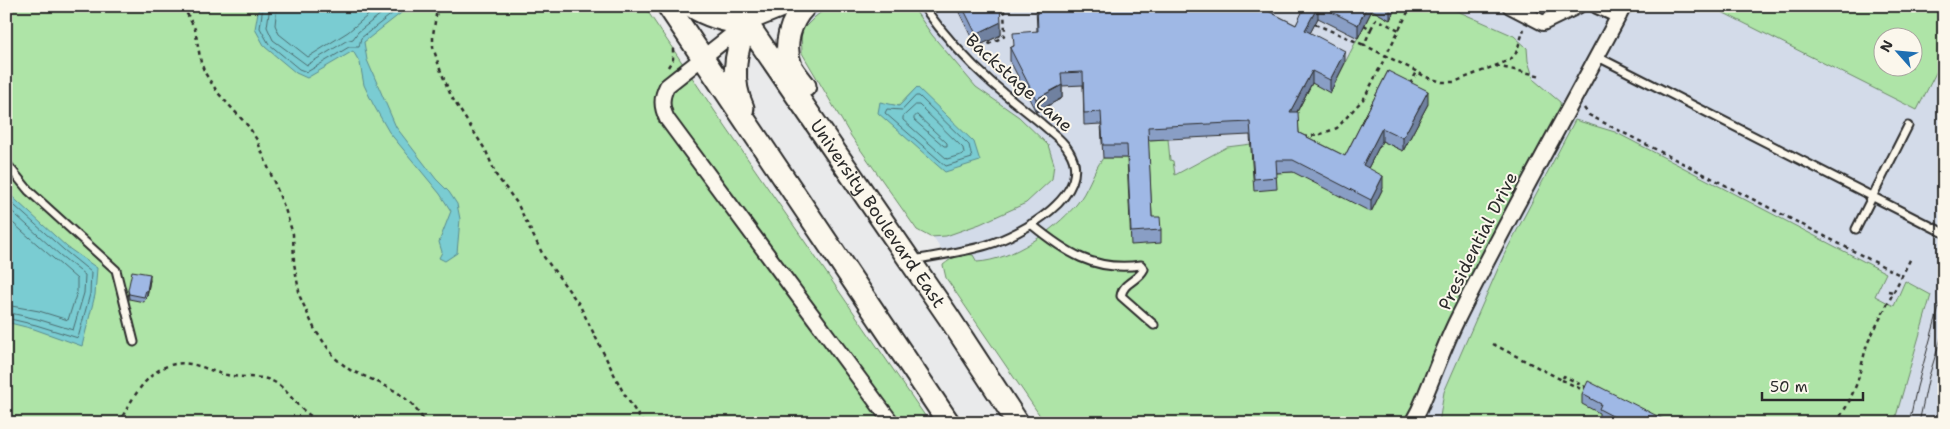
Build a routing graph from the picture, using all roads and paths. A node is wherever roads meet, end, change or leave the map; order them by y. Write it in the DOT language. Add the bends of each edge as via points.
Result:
graph roads {
  1 [pos="183,6"];
  2 [pos="440,6"];
  3 [pos="668,6"];
  4 [pos="691,6"];
  5 [pos="735,6"];
  6 [pos="768,6"];
  7 [pos="791,6"];
  8 [pos="805,6"];
  9 [pos="923,6"];
  10 [pos="1022,6"];
  11 [pos="1401,6"];
  12 [pos="1411,6"];
  13 [pos="1510,6"];
  14 [pos="1578,6"];
  15 [pos="1597,6"];
  16 [pos="1409,10"];
  17 [pos="1621,11"];
  18 [pos="747,24"];
  19 [pos="1315,24"];
  20 [pos="1526,24"];
  21 [pos="1364,25"];
  22 [pos="1371,29"];
  23 [pos="1399,30"];
  24 [pos="1364,46"];
  25 [pos="977,50"];
  26 [pos="702,56"];
  27 [pos="1386,56"];
  28 [pos="1598,57"];
  29 [pos="1495,65"];
  30 [pos="1416,72"];
  31 [pos="1542,76"];
  32 [pos="1409,86"];
  33 [pos="1584,108"];
  34 [pos="1908,126"];
  35 [pos="1299,137"];
  36 [pos="758,139"];
  37 [pos="6,163"];
  38 [pos="856,182"];
  39 [pos="1872,196"];
  40 [pos="1031,224"];
  41 [pos="1856,229"];
  42 [pos="1944,234"];
  43 [pos="1912,258"];
  44 [pos="910,261"];
  45 [pos="1944,263"];
  46 [pos="1939,272"];
  47 [pos="1902,276"];
  48 [pos="1888,291"];
  49 [pos="1894,292"];
  50 [pos="1154,325"];
  51 [pos="134,342"];
  52 [pos="1494,344"];
  53 [pos="1588,391"];
  54 [pos="1414,420"];
  55 [pos="118,423"];
  56 [pos="322,423"];
  57 [pos="426,423"];
  58 [pos="643,423"];
  59 [pos="892,423"];
  60 [pos="949,423"];
  61 [pos="1018,423"];
  62 [pos="1836,423"];
  1 -- 57 [label="path" via="195,28 205,73 257,140 293,234 300,297 315,330 335,358 350,370 397,392 412,404"];
  2 -- 58 [label="path" via="432,35 433,47 451,96 486,151 496,175 517,203 544,257 579,304 623,392"];
  3 -- 26 [label="main road"];
  4 -- 18 [label="main road" via="723,20"];
  5 -- 18 [label="main road, University Boulevard East"];
  6 -- 18 [label="street"];
  7 -- 18 [label="street"];
  8 -- 38 [label="main road" via="797,15 789,35 791,66 849,152"];
  9 -- 40 [label="lane, Backstage Lane" via="964,56 1061,140 1072,156 1073,179 1065,195"];
  10 -- 25 [label="path" via="1004,9 1003,37"];
  11 -- 16 [label="path"];
  12 -- 16 [label="path"];
  13 -- 14 [label="street" via="1543,23"];
  15 -- 17 [label="street"];
  16 -- 23 [label="path"];
  17 -- 28 [label="street, Presidential Drive"];
  18 -- 26 [label="street"];
  18 -- 36 [label="main road" via="739,46 736,87"];
  18 -- 38 [label="main road, University Boulevard East"];
  19 -- 24 [label="path"];
  20 -- 29 [label="path" via="1516,53 1510,60"];
  21 -- 22 [label="path"];
  22 -- 23 [label="path" via="1376,20"];
  22 -- 24 [label="path"];
  23 -- 27 [label="path"];
  24 -- 27 [label="path"];
  26 -- 36 [label="main road"];
  26 -- 59 [label="street" via="667,86 662,97 667,119"];
  27 -- 30 [label="path"];
  27 -- 35 [label="path" via="1365,97 1337,128"];
  28 -- 39 [label="lane"];
  28 -- 54 [label="street, Presidential Drive" via="1456,324"];
  29 -- 30 [label="path" via="1454,82 1442,82"];
  29 -- 31 [label="path"];
  30 -- 32 [label="path"];
  33 -- 47 [label="path" via="1589,116"];
  34 -- 39 [label="lane"];
  36 -- 60 [label="main road"];
  37 -- 51 [label="lane" via="29,191 116,270"];
  38 -- 44 [label="main road, University Boulevard East"];
  39 -- 41 [label="lane"];
  39 -- 42 [label="lane"];
  40 -- 44 [label="lane, Backstage Lane" via="986,245"];
  40 -- 50 [label="lane" via="1075,256 1095,264 1123,268 1141,266 1144,270 1140,277 1127,284 1121,296"];
  43 -- 47 [label="path"];
  44 -- 61 [label="main road, University Boulevard East"];
  45 -- 46 [label="path"];
  47 -- 49 [label="path"];
  48 -- 49 [label="path"];
  49 -- 62 [label="path" via="1867,344 1854,390"];
  52 -- 53 [label="path" via="1562,380 1564,376"];
  55 -- 56 [label="path" via="151,375 172,365 183,364 229,376 268,379 284,388 302,409"];
}
